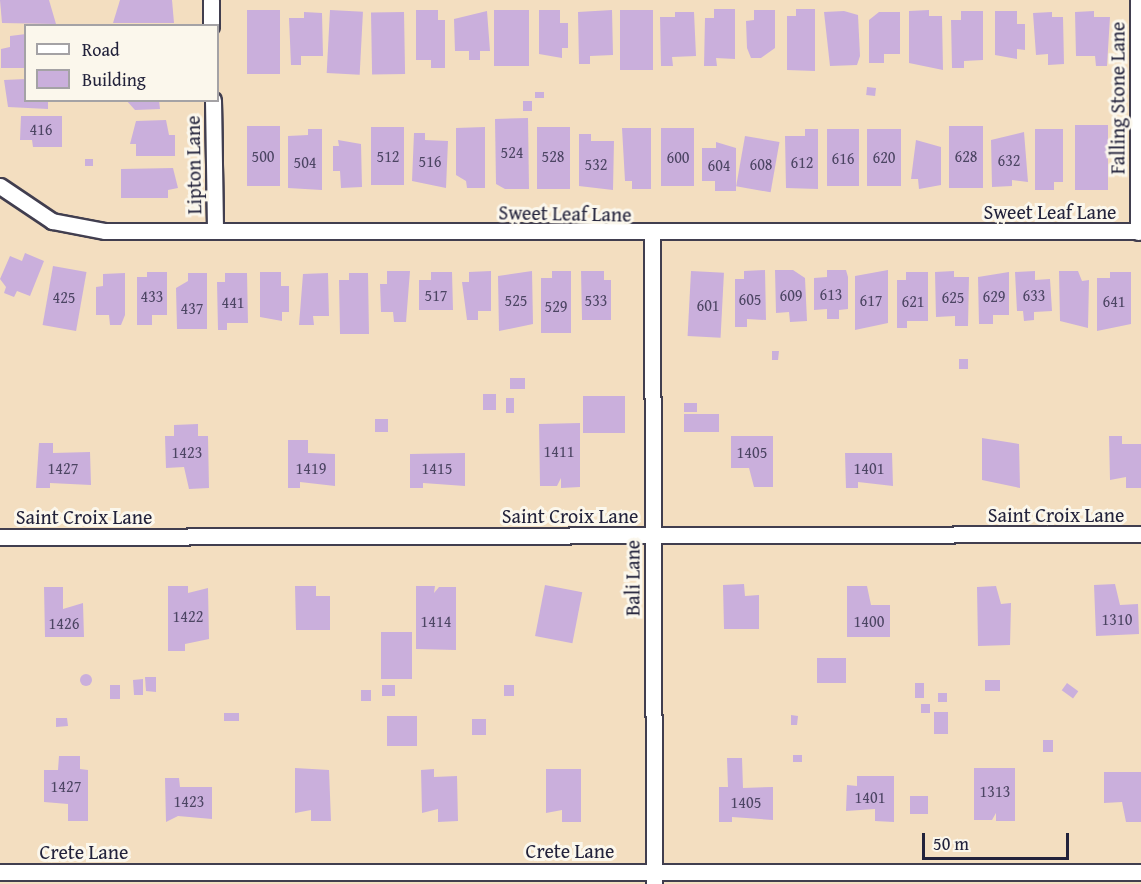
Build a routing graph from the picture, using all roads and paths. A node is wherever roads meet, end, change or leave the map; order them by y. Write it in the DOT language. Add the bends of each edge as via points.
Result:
graph roads {
  1 [pos="211,0"];
  2 [pos="1138,0"];
  3 [pos="212,24"];
  4 [pos="213,102"];
  5 [pos="0,186"];
  6 [pos="215,229"];
  7 [pos="1140,232"];
  8 [pos="652,235"];
  9 [pos="1141,534"];
  10 [pos="652,536"];
  11 [pos="0,537"];
  12 [pos="0,872"];
  13 [pos="1141,872"];
  14 [pos="654,877"];
  1 -- 3 [label="street"];
  2 -- 7 [label="street, Falling Stone Lane"];
  4 -- 6 [label="street, Lipton Lane"];
  5 -- 6 [label="street, Sweet Leaf Lane" via="52,221 105,231"];
  6 -- 8 [label="street, Sweet Leaf Lane"];
  7 -- 8 [label="street, Sweet Leaf Lane"];
  8 -- 10 [label="street, Bali Lane"];
  9 -- 10 [label="street, Saint Croix Lane"];
  10 -- 11 [label="street, Saint Croix Lane"];
  10 -- 14 [label="street, Bali Lane"];
  12 -- 14 [label="street, Crete Lane"];
  13 -- 14 [label="street, Crete Lane"];
}
